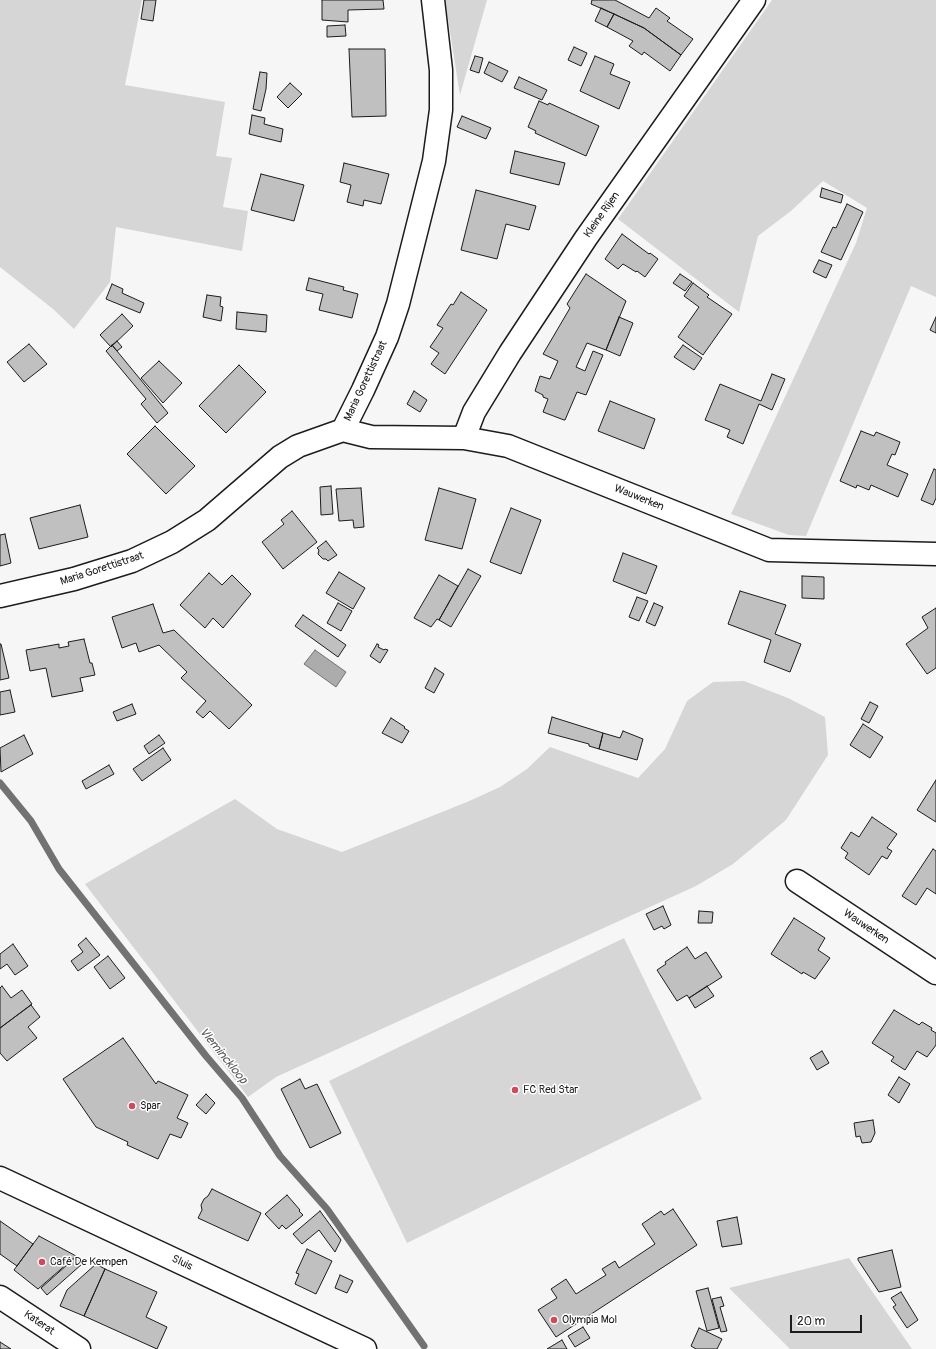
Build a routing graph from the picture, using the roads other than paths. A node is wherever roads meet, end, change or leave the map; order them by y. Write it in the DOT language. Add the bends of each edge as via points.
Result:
graph roads {
  1 [pos="433,0"];
  2 [pos="754,0"];
  3 [pos="343,430"];
  4 [pos="464,438"];
  5 [pos="936,554"];
  6 [pos="0,596"];
  7 [pos="797,881"];
  8 [pos="936,973"];
  9 [pos="0,1178"];
  10 [pos="0,1297"];
  11 [pos="79,1349"];
  12 [pos="365,1349"];
  1 -- 3 [label="street, Maria Gorettistraat" via="441,70 441,110 434,161 398,304 387,337"];
  2 -- 4 [label="street, Kleine Rijen" via="581,245 474,412"];
  3 -- 4 [label="street, Wauwerken" via="371,437"];
  3 -- 6 [label="street, Maria Gorettistraat" via="298,446 280,457 207,520 172,542 132,561 74,579"];
  4 -- 5 [label="street, Wauwerken" via="508,446 769,550"];
  7 -- 8 [label="street, Wauwerken"];
  9 -- 12 [label="street, Sluis"];
  10 -- 11 [label="street, Katerat"];
}
